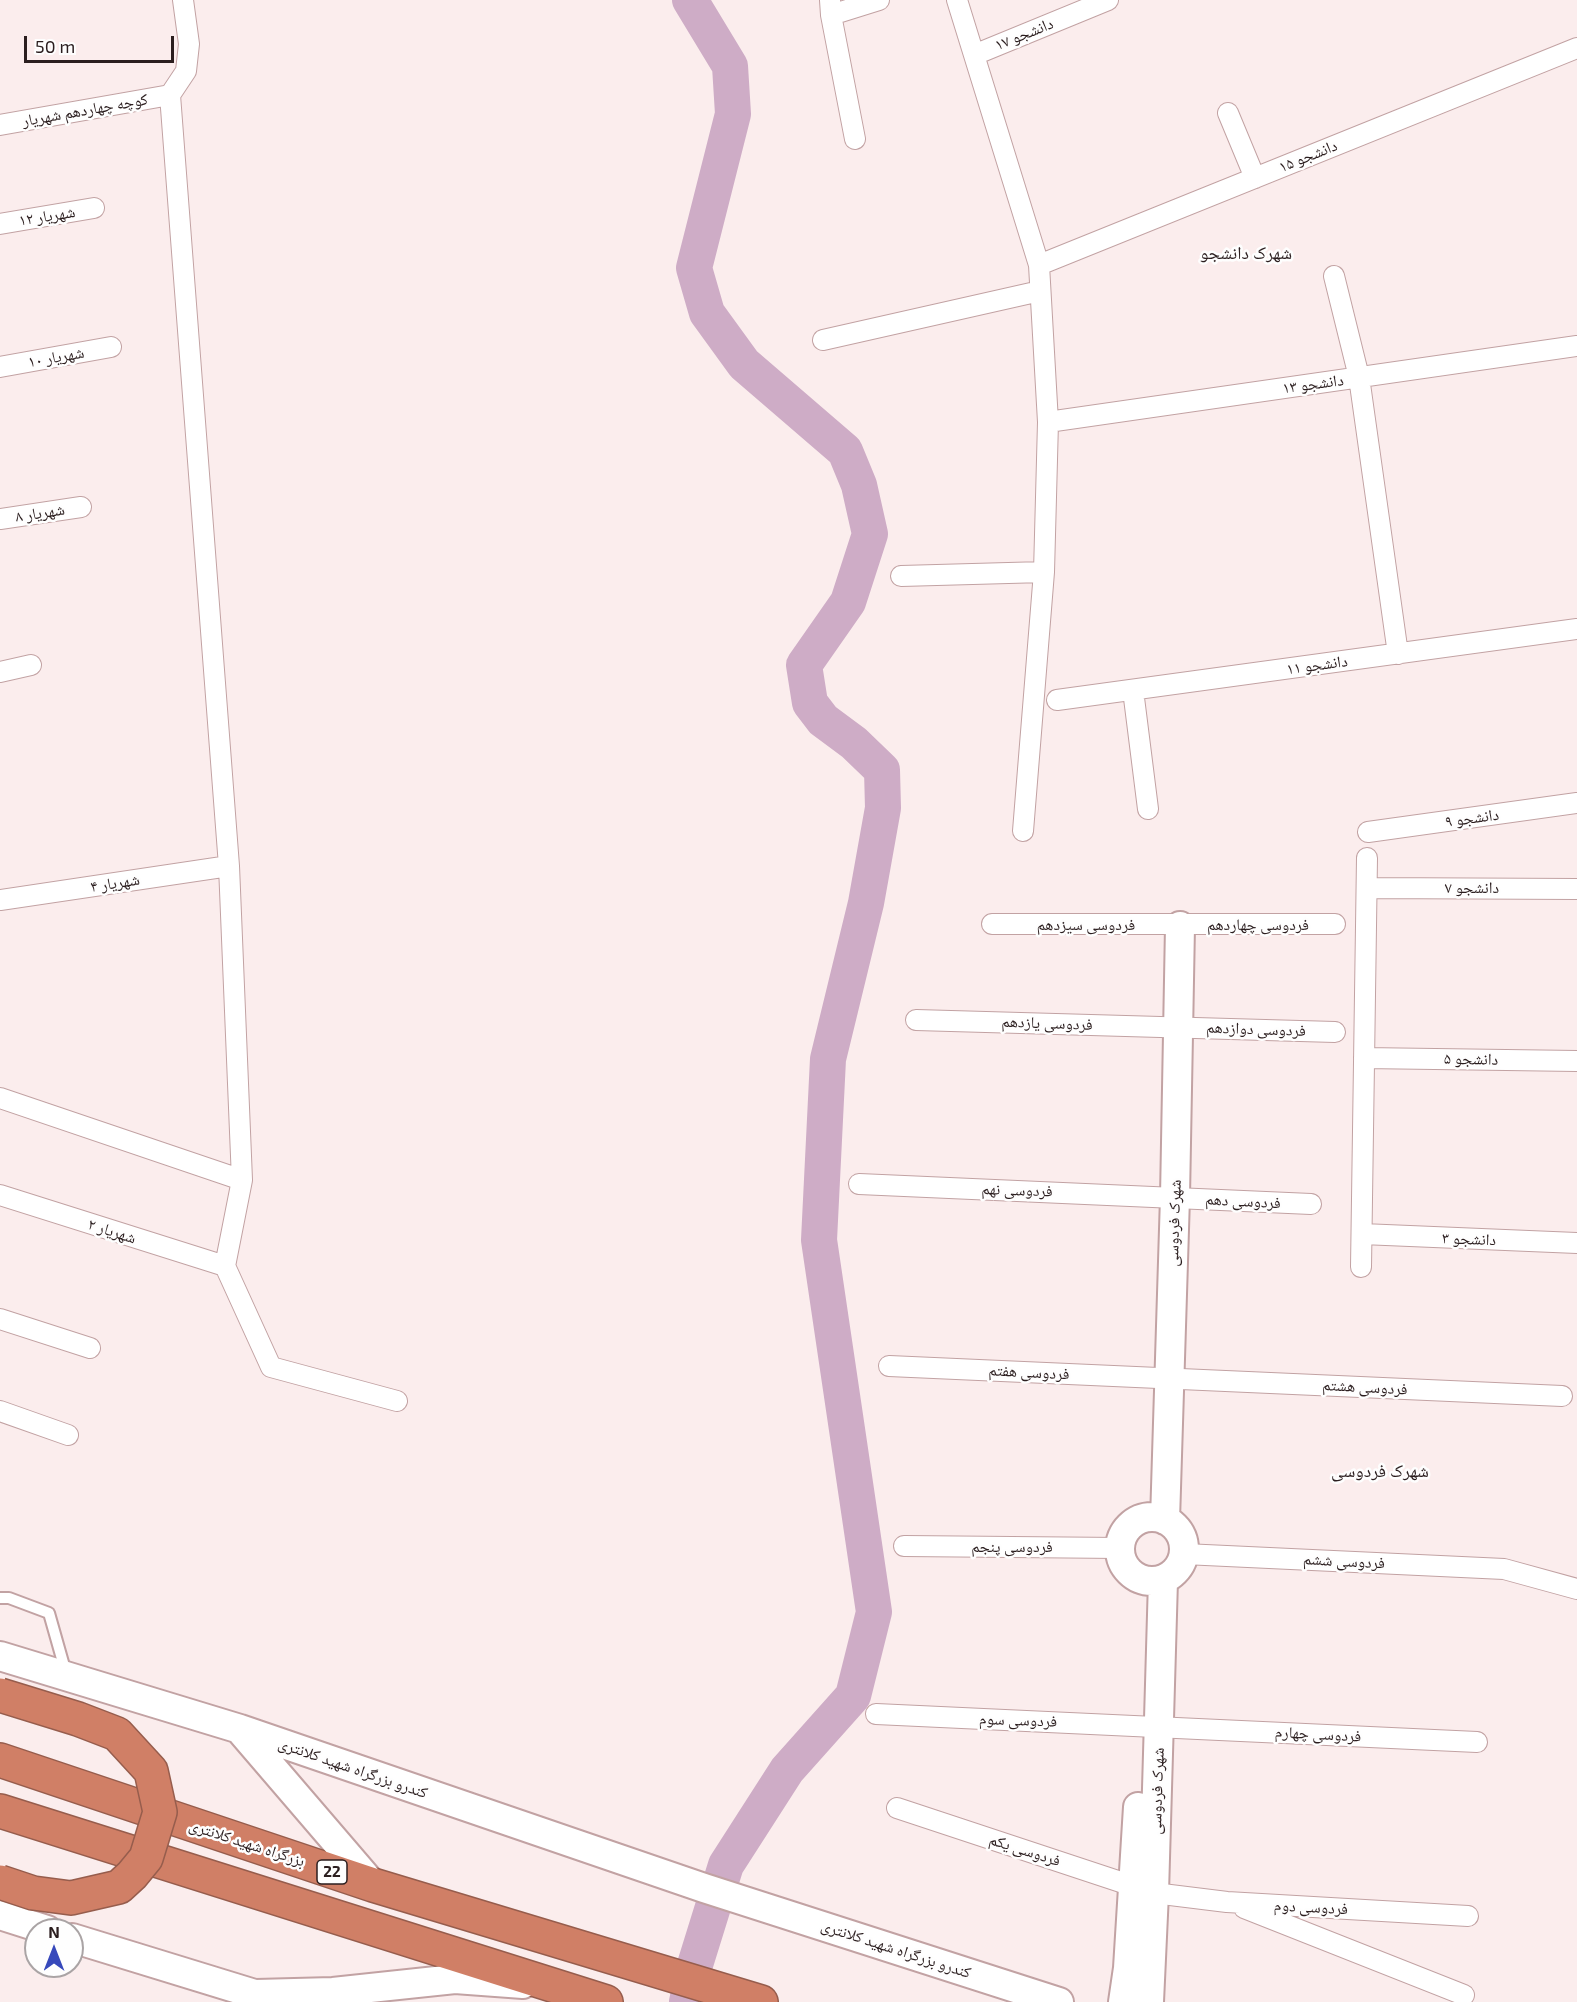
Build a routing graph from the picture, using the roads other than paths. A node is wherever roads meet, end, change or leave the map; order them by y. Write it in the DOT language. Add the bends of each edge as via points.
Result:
graph roads {
  1 [pos="183,0"];
  2 [pos="879,0"];
  3 [pos="957,0"];
  4 [pos="1108,0"];
  5 [pos="830,7"];
  6 [pos="1577,48"];
  7 [pos="974,55"];
  8 [pos="170,95"];
  9 [pos="1228,113"];
  10 [pos="0,125"];
  11 [pos="855,139"];
  12 [pos="1255,178"];
  13 [pos="94,208"];
  14 [pos="0,224"];
  15 [pos="1039,265"];
  16 [pos="1334,276"];
  17 [pos="1040,291"];
  18 [pos="822,339"];
  19 [pos="1577,346"];
  20 [pos="111,347"];
  21 [pos="0,367"];
  22 [pos="1359,377"];
  23 [pos="1048,422"];
  24 [pos="81,507"];
  25 [pos="0,519"];
  26 [pos="1044,572"];
  27 [pos="901,576"];
  28 [pos="1577,629"];
  29 [pos="1398,654"];
  30 [pos="31,665"];
  31 [pos="0,672"];
  32 [pos="1133,690"];
  33 [pos="1057,700"];
  34 [pos="1577,803"];
  35 [pos="1148,809"];
  36 [pos="1023,831"];
  37 [pos="1368,832"];
  38 [pos="1367,858"];
  39 [pos="229,866"];
  40 [pos="1367,888"];
  41 [pos="1577,889"];
  42 [pos="0,900"];
  43 [pos="992,924"];
  44 [pos="1335,924"];
  45 [pos="1174,926"];
  46 [pos="916,1020"];
  47 [pos="1172,1027"];
  48 [pos="1335,1032"];
  49 [pos="1365,1058"];
  50 [pos="1577,1061"];
  51 [pos="0,1098"];
  52 [pos="242,1180"];
  53 [pos="859,1184"];
  54 [pos="1,1197"];
  55 [pos="1170,1197"];
  56 [pos="1311,1204"];
  57 [pos="1362,1234"];
  58 [pos="1577,1243"];
  59 [pos="225,1266"];
  60 [pos="1361,1267"];
  61 [pos="0,1319"];
  62 [pos="90,1348"];
  63 [pos="889,1366"];
  64 [pos="1163,1378"];
  65 [pos="1562,1396"];
  66 [pos="397,1401"];
  67 [pos="0,1411"];
  68 [pos="68,1435"];
  69 [pos="1160,1518"];
  70 [pos="904,1546"];
  71 [pos="1120,1548"];
  72 [pos="1184,1554"];
  73 [pos="1155,1580"];
  74 [pos="1577,1589"];
  75 [pos="0,1598"];
  76 [pos="0,1656"];
  77 [pos="67,1676"];
  78 [pos="0,1695"];
  79 [pos="876,1714"];
  80 [pos="1152,1726"];
  81 [pos="240,1729"];
  82 [pos="1476,1742"];
  83 [pos="0,1760"];
  84 [pos="897,1808"];
  85 [pos="0,1811"];
  86 [pos="0,1882"];
  87 [pos="373,1885"];
  88 [pos="1143,1889"];
  89 [pos="1227,1902"];
  90 [pos="1468,1916"];
  91 [pos="6,1920"];
  92 [pos="24,1924"];
  93 [pos="84,1942"];
  94 [pos="554,1986"];
  95 [pos="1464,1995"];
  96 [pos="268,1998"];
  97 [pos="606,2002"];
  98 [pos="761,2002"];
  99 [pos="1059,2002"];
  100 [pos="1123,2002"];
  101 [pos="1149,2002"];
  1 -- 8 [label="street" via="189,44 186,71"];
  2 -- 5 [label="street"];
  3 -- 7 [label="street"];
  4 -- 7 [label="street, دانشجو ۱۷"];
  5 -- 11 [label="street"];
  6 -- 12 [label="street, دانشجو ۱۵"];
  7 -- 15 [label="street"];
  8 -- 10 [label="street, کوچه چهاردهم شهریار"];
  8 -- 39 [label="street"];
  9 -- 12 [label="street"];
  12 -- 15 [label="street, دانشجو ۱۵"];
  13 -- 14 [label="street, شهریار ۱۲"];
  15 -- 17 [label="street"];
  16 -- 22 [label="street"];
  17 -- 18 [label="street"];
  17 -- 23 [label="street"];
  19 -- 22 [label="street, دانشجو ۱۳"];
  20 -- 21 [label="street, شهریار ۱۰"];
  22 -- 23 [label="street, دانشجو ۱۳"];
  22 -- 29 [label="street"];
  23 -- 26 [label="street"];
  24 -- 25 [label="street, شهریار ۸"];
  26 -- 27 [label="street"];
  26 -- 36 [label="street"];
  28 -- 29 [label="street, دانشجو ۱۱"];
  29 -- 32 [label="street, دانشجو ۱۱"];
  30 -- 31 [label="street"];
  32 -- 33 [label="street, دانشجو ۱۱"];
  32 -- 35 [label="street"];
  34 -- 37 [label="street, دانشجو ۹"];
  38 -- 40 [label="street"];
  39 -- 42 [label="street, شهریار ۴"];
  39 -- 52 [label="street"];
  40 -- 41 [label="street, دانشجو ۷"];
  40 -- 49 [label="street"];
  43 -- 45 [label="street, فردوسی سیزدهم"];
  44 -- 45 [label="street, فردوسی چهاردهم"];
  45 -- 47 [label="main road, شهرک فردوسی"];
  46 -- 47 [label="street, فردوسی یازدهم"];
  47 -- 48 [label="street, فردوسی دوازدهم"];
  47 -- 55 [label="main road, شهرک فردوسی"];
  49 -- 50 [label="street, دانشجو ۵"];
  49 -- 57 [label="street"];
  51 -- 52 [label="street"];
  52 -- 59 [label="street"];
  53 -- 55 [label="street, فردوسی نهم"];
  54 -- 59 [label="street, ۲ شهریار"];
  55 -- 56 [label="street, فردوسی دهم"];
  55 -- 64 [label="main road, شهرک فردوسی"];
  57 -- 58 [label="street, دانشجو ۳"];
  57 -- 60 [label="street"];
  59 -- 66 [label="street" via="271,1367"];
  61 -- 62 [label="street"];
  63 -- 64 [label="street, فردوسی هفتم"];
  64 -- 65 [label="street, فردوسی هشتم"];
  64 -- 69 [label="main road, شهرک فردوسی"];
  67 -- 68 [label="street"];
  69 -- 71 [label="main road" via="1145,1518 1128,1529"];
  69 -- 72 [label="main road" via="1172,1524 1182,1537"];
  70 -- 71 [label="street, فردوسی پنجم"];
  71 -- 73 [label="main road" via="1121,1558 1133,1575"];
  72 -- 73 [label="main road" via="1177,1570"];
  72 -- 74 [label="street, فردوسی ششم" via="1504,1569"];
  73 -- 80 [label="main road, شهرک فردوسی"];
  75 -- 77 [label="lane" via="49,1613"];
  76 -- 77 [label="main road, کندرو بزرگراه شهید کلانتری"];
  77 -- 81 [label="main road, کندرو بزرگراه شهید کلانتری"];
  78 -- 86 [label="highway, bridge" via="117,1734 151,1771 160,1812 144,1863 119,1887 71,1898 33,1893"];
  79 -- 80 [label="street, فردوسی سوم"];
  80 -- 82 [label="street, فردوسی چهارم"];
  80 -- 88 [label="main road, شهرک فردوسی"];
  81 -- 87 [label="main road"];
  81 -- 99 [label="main road, کندرو بزرگراه شهید کلانتری" via="704,1888"];
  83 -- 87 [label="highway, بزرگراه شهید کلانتری / 22"];
  84 -- 88 [label="street, فردوسی یکم"];
  85 -- 94 [label="highway"];
  87 -- 98 [label="highway, بزرگراه شهید کلانتری / 22"];
  88 -- 89 [label="street, فردوسی دوم"];
  88 -- 100 [label="main road, شهرک فردوسی"];
  88 -- 101 [label="main road, شهرک فردوسی"];
  89 -- 90 [label="street, فردوسی دوم"];
  89 -- 95 [label="street"];
  91 -- 92 [label="main road"];
  93 -- 96 [label="main road"];
  94 -- 96 [label="main road" via="455,1979"];
  94 -- 97 [label="highway"];
}
